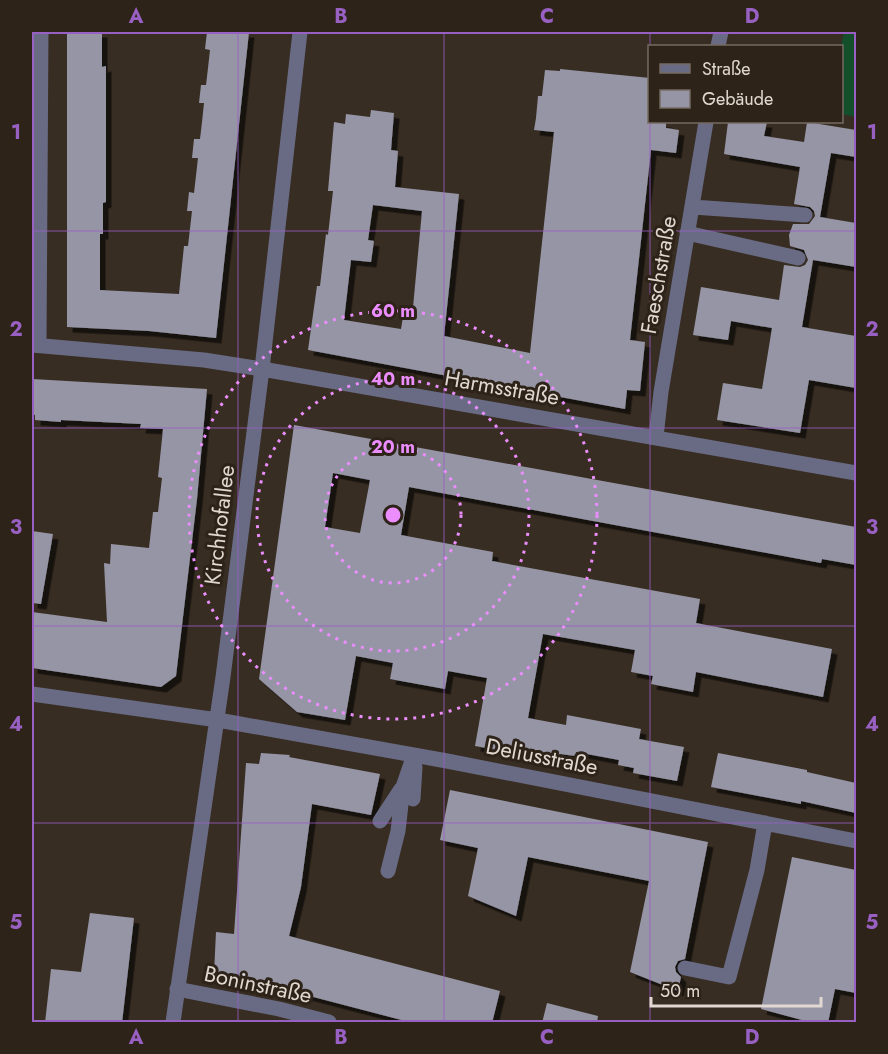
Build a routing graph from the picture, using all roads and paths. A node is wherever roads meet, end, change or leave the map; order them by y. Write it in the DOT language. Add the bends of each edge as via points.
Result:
graph roads {
  1 [pos="41,32"];
  2 [pos="300,32"];
  3 [pos="706,123"];
  4 [pos="693,207"];
  5 [pos="805,215"];
  6 [pos="687,233"];
  7 [pos="798,258"];
  8 [pos="35,345"];
  9 [pos="262,369"];
  10 [pos="656,436"];
  11 [pos="856,473"];
  12 [pos="32,694"];
  13 [pos="218,720"];
  14 [pos="414,755"];
  15 [pos="403,787"];
  16 [pos="413,799"];
  17 [pos="380,821"];
  18 [pos="765,823"];
  19 [pos="856,841"];
  20 [pos="388,871"];
  21 [pos="685,968"];
  22 [pos="177,989"];
  23 [pos="173,1023"];
  24 [pos="329,1023"];
  1 -- 8 [label="street"];
  2 -- 9 [label="street, Kirchhofallee"];
  3 -- 4 [label="street, Faeschstraße"];
  4 -- 5 [label="street"];
  4 -- 6 [label="street, Faeschstraße"];
  6 -- 7 [label="street"];
  6 -- 10 [label="street, Faeschstraße"];
  8 -- 9 [label="street, Harmsstraße"];
  9 -- 10 [label="street, Harmsstraße"];
  9 -- 13 [label="street, Kirchhofallee"];
  10 -- 11 [label="street, Harmsstraße"];
  12 -- 13 [label="street, Deliusstraße"];
  13 -- 14 [label="street, Deliusstraße"];
  13 -- 22 [label="street, Kirchhofallee"];
  14 -- 15 [label="street"];
  14 -- 16 [label="street"];
  14 -- 18 [label="street, Deliusstraße"];
  15 -- 17 [label="street"];
  15 -- 20 [label="street"];
  18 -- 19 [label="street, Deliusstraße"];
  18 -- 21 [label="street" via="729,977"];
  22 -- 23 [label="street, Kirchhofallee"];
  22 -- 24 [label="street, Boninstraße"];
}
